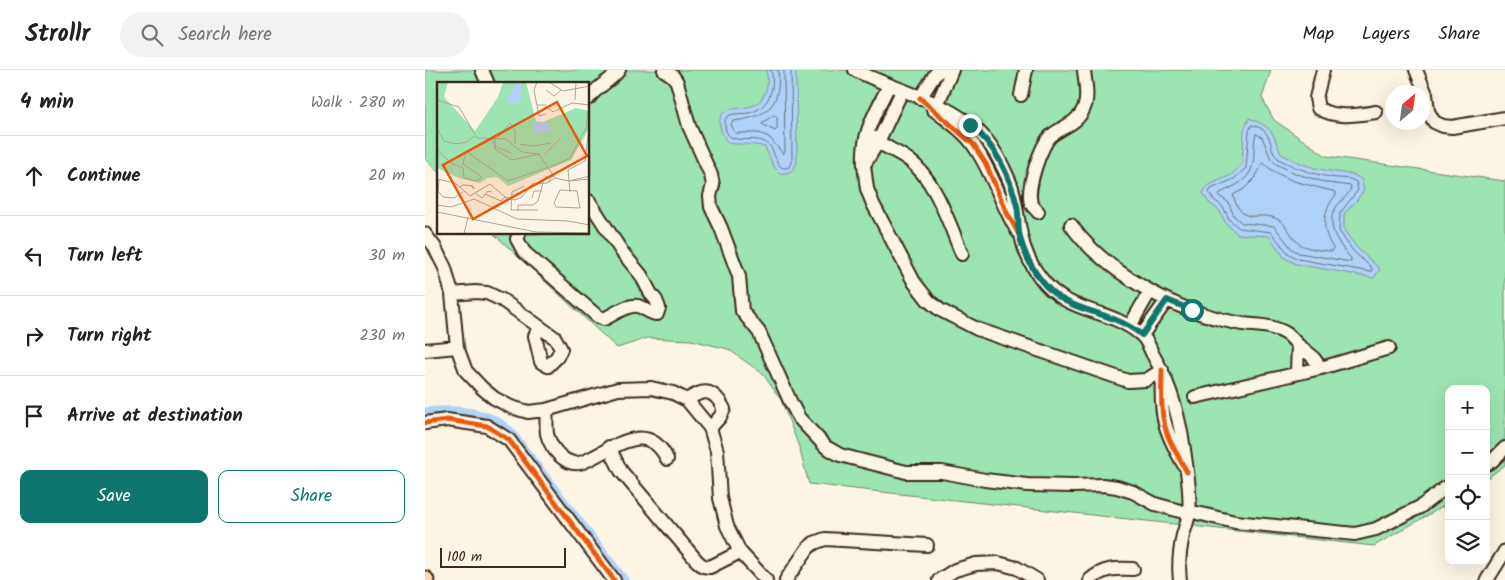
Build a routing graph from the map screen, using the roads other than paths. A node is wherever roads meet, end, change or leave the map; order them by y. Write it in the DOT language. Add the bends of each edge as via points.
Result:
graph roads {
  1 [pos="482,70"];
  2 [pos="619,70"];
  3 [pos="664,70"];
  4 [pos="855,70"];
  5 [pos="942,70"];
  6 [pos="952,70"];
  7 [pos="1026,70"];
  8 [pos="1084,70"];
  9 [pos="1323,70"];
  10 [pos="1417,70"];
  11 [pos="487,82"];
  12 [pos="889,86"];
  13 [pos="902,91"];
  14 [pos="1021,95"];
  15 [pos="590,96"];
  16 [pos="920,98"];
  17 [pos="937,105"];
  18 [pos="1376,112"];
  19 [pos="1505,118"];
  20 [pos="867,132"];
  21 [pos="878,142"];
  22 [pos="864,165"];
  23 [pos="590,203"];
  24 [pos="1038,212"];
  25 [pos="1071,225"];
  26 [pos="425,234"];
  27 [pos="1019,234"];
  28 [pos="519,235"];
  29 [pos="962,254"];
  30 [pos="1150,291"];
  31 [pos="453,294"];
  32 [pos="1167,300"];
  33 [pos="1130,326"];
  34 [pos="539,327"];
  35 [pos="1142,335"];
  36 [pos="1298,345"];
  37 [pos="457,347"];
  38 [pos="1389,348"];
  39 [pos="425,350"];
  40 [pos="1321,368"];
  41 [pos="1163,370"];
  42 [pos="1297,372"];
  43 [pos="1195,397"];
  44 [pos="687,400"];
  45 [pos="546,410"];
  46 [pos="425,423"];
  47 [pos="710,428"];
  48 [pos="609,447"];
  49 [pos="1505,448"];
  50 [pos="667,459"];
  51 [pos="1490,462"];
  52 [pos="1445,488"];
  53 [pos="1180,511"];
  54 [pos="1197,513"];
  55 [pos="927,545"];
  56 [pos="1505,550"];
  57 [pos="740,552"];
  58 [pos="1133,569"];
  59 [pos="614,580"];
  60 [pos="765,580"];
  61 [pos="787,580"];
  62 [pos="939,580"];
  63 [pos="1037,580"];
  64 [pos="1090,580"];
  65 [pos="1180,580"];
  66 [pos="1487,580"];
  1 -- 11 [label="street"];
  2 -- 15 [label="street" via="614,78"];
  3 -- 53 [label="street" via="677,82 692,135 711,175 711,207 739,276 742,311 759,332 799,418 826,447 841,455 906,472 942,472 1027,484 1117,487"];
  4 -- 12 [label="street"];
  5 -- 16 [label="street" via="936,73"];
  6 -- 17 [label="street"];
  7 -- 14 [label="street"];
  8 -- 24 [label="street" via="1084,108 1067,128 1052,135 1040,152 1030,188 1031,202"];
  9 -- 18 [label="street" via="1316,98 1318,108 1347,116"];
  10 -- 19 [label="street" via="1426,94 1428,112 1434,122 1452,127"];
  12 -- 13 [label="street"];
  12 -- 20 [label="street"];
  13 -- 16 [label="street"];
  13 -- 21 [label="street"];
  16 -- 17 [label="street"];
  16 -- 27 [label="street" via="973,144"];
  17 -- 27 [label="street" via="959,116 981,133 996,154 1010,182"];
  20 -- 21 [label="street"];
  20 -- 22 [label="street" via="863,147"];
  21 -- 22 [label="street"];
  21 -- 29 [label="street" via="909,159 922,171 932,185"];
  22 -- 41 [label="street" via="873,204 914,282 940,310 977,329 1128,381 1146,380"];
  23 -- 28 [label="street" via="657,300 657,314 637,306 604,319 597,316 524,252 517,239"];
  25 -- 30 [label="street" via="1081,240 1106,262"];
  26 -- 31 [label="street" via="445,268"];
  27 -- 33 [label="street" via="1027,257 1050,290 1062,299"];
  30 -- 32 [label="street"];
  30 -- 33 [label="street"];
  31 -- 34 [label="street" via="487,293"];
  31 -- 37 [label="street"];
  32 -- 35 [label="street"];
  32 -- 36 [label="street" via="1205,315 1269,326 1287,334"];
  33 -- 35 [label="street"];
  35 -- 41 [label="street"];
  36 -- 40 [label="street"];
  36 -- 42 [label="street"];
  37 -- 39 [label="street"];
  37 -- 45 [label="street" via="466,371 493,398 528,412"];
  38 -- 40 [label="street"];
  40 -- 42 [label="street"];
  41 -- 65 [label="street" via="1161,399 1164,423 1187,472 1189,514 1183,535"];
  42 -- 43 [label="street"];
  44 -- 45 [label="street" via="651,388 619,389"];
  44 -- 47 [label="street"];
  44 -- 47 [label="street" via="698,392 709,392 719,399 724,409 721,418"];
  45 -- 48 [label="street" via="547,433 562,458 573,464 582,462"];
  46 -- 59 [label="street" via="447,420 487,426 509,440"];
  47 -- 57 [label="street" via="717,451 720,498 727,526"];
  48 -- 50 [label="street" via="643,439 663,450"];
  48 -- 57 [label="street" via="621,471 703,566 710,567"];
  49 -- 51 [label="street"];
  52 -- 54 [label="street" via="1420,507 1376,530 1355,534 1235,522"];
  55 -- 61 [label="street" via="825,539 808,548"];
  56 -- 66 [label="street"];
  57 -- 60 [label="street"];
  58 -- 64 [label="street" via="1115,568 1098,572"];
  62 -- 63 [label="street" via="955,570 997,563 1017,568"];
}
